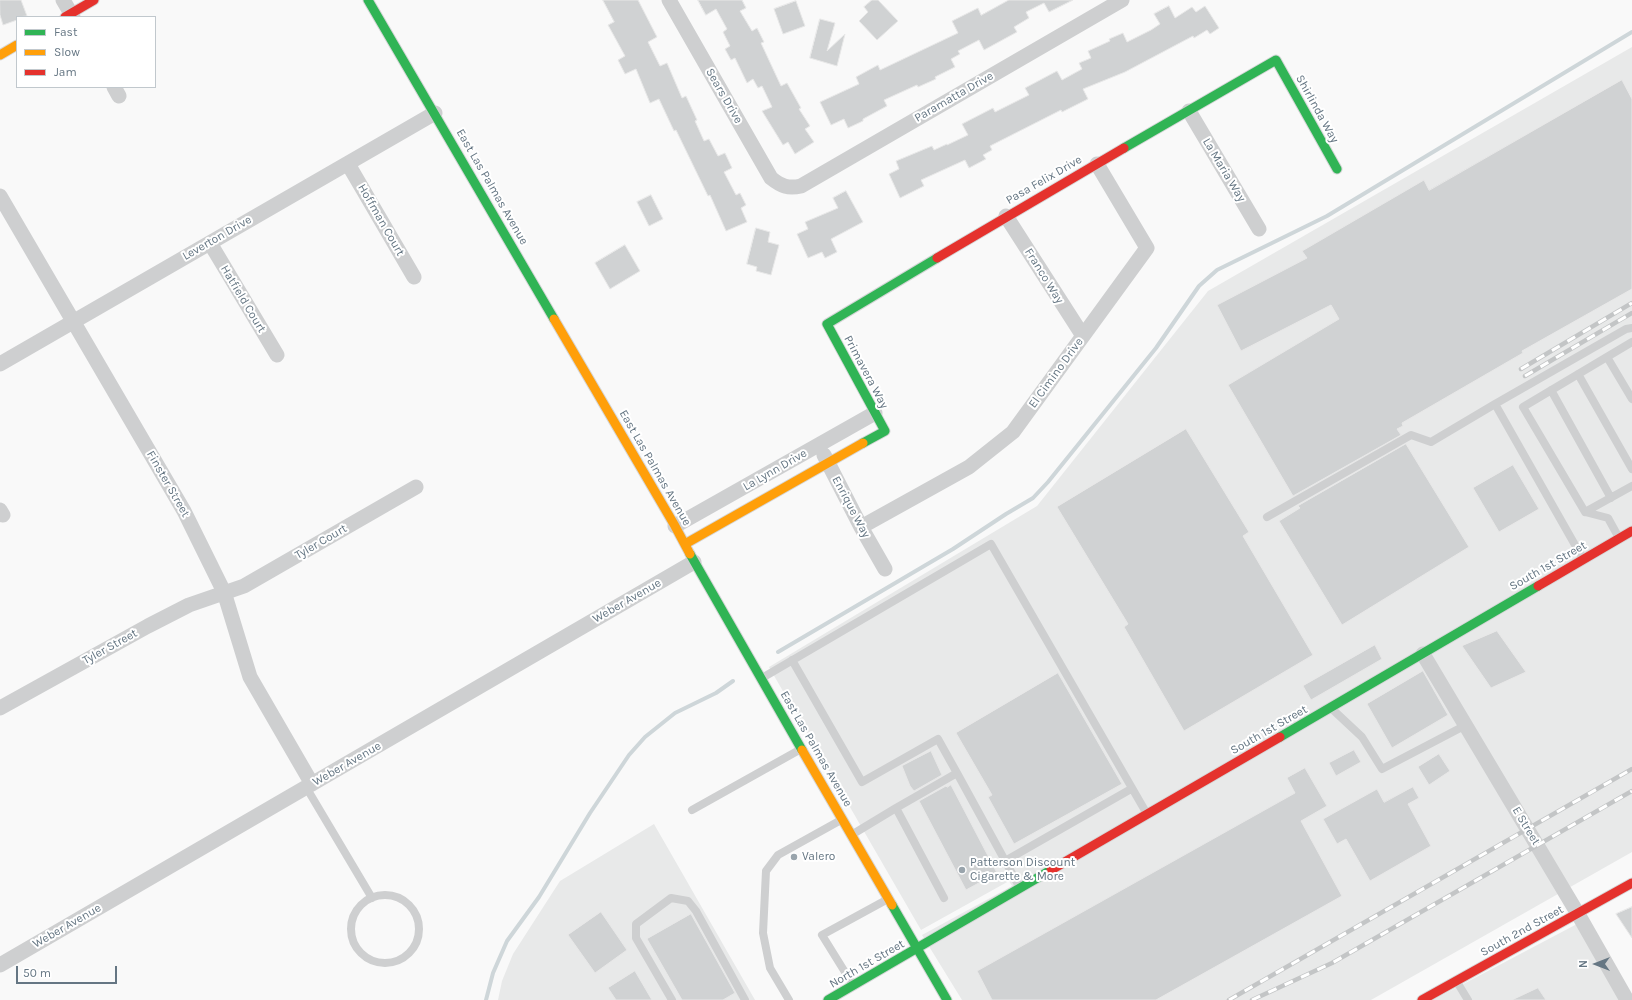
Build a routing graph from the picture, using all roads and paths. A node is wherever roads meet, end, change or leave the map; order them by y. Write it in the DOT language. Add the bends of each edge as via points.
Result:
graph roads {
  1 [pos="63,0"];
  2 [pos="94,0"];
  3 [pos="368,0"];
  4 [pos="669,0"];
  5 [pos="1122,0"];
  6 [pos="70,16"];
  7 [pos="16,46"];
  8 [pos="0,55"];
  9 [pos="1276,60"];
  10 [pos="1189,111"];
  11 [pos="435,113"];
  12 [pos="348,164"];
  13 [pos="1097,164"];
  14 [pos="1337,169"];
  15 [pos="785,187"];
  16 [pos="0,196"];
  17 [pos="1006,216"];
  18 [pos="1259,229"];
  19 [pos="210,243"];
  20 [pos="414,277"];
  21 [pos="74,322"];
  22 [pos="827,324"];
  23 [pos="1632,328"];
  24 [pos="1083,336"];
  25 [pos="1632,342"];
  26 [pos="277,355"];
  27 [pos="1606,358"];
  28 [pos="0,364"];
  29 [pos="1578,374"];
  30 [pos="1551,390"];
  31 [pos="1632,398"];
  32 [pos="1495,404"];
  33 [pos="875,413"];
  34 [pos="884,431"];
  35 [pos="818,445"];
  36 [pos="828,463"];
  37 [pos="1632,469"];
  38 [pos="1632,486"];
  39 [pos="416,487"];
  40 [pos="1611,498"];
  41 [pos="1585,512"];
  42 [pos="1267,517"];
  43 [pos="675,526"];
  44 [pos="861,527"];
  45 [pos="1632,531"];
  46 [pos="1619,539"];
  47 [pos="685,544"];
  48 [pos="1583,560"];
  49 [pos="694,562"];
  50 [pos="885,569"];
  51 [pos="224,592"];
  52 [pos="1423,654"];
  53 [pos="792,660"];
  54 [pos="761,678"];
  55 [pos="1331,707"];
  56 [pos="0,708"];
  57 [pos="1466,725"];
  58 [pos="801,748"];
  59 [pos="957,773"];
  60 [pos="309,786"];
  61 [pos="1132,789"];
  62 [pos="896,808"];
  63 [pos="692,810"];
  64 [pos="1147,814"];
  65 [pos="842,819"];
  66 [pos="852,835"];
  67 [pos="1005,861"];
  68 [pos="1632,883"];
  69 [pos="1020,889"];
  70 [pos="372,898"];
  71 [pos="944,898"];
  72 [pos="888,899"];
  73 [pos="1578,914"];
  74 [pos="917,949"];
  75 [pos="0,965"];
  76 [pos="1457,981"];
  77 [pos="853,985"];
  78 [pos="672,1000"];
  79 [pos="744,1000"];
  80 [pos="789,1000"];
  81 [pos="828,1000"];
  82 [pos="947,1000"];
  83 [pos="1422,1000"];
  84 [pos="1468,1000"];
  85 [pos="1627,1000"];
  1 -- 6 [label="street"];
  2 -- 6 [label="street"];
  3 -- 11 [label="street, East Las Palmas Avenue"];
  4 -- 15 [label="street, Sears Drive" via="771,178"];
  5 -- 15 [label="street, Paramatta Drive" via="801,186"];
  7 -- 8 [label="street"];
  9 -- 10 [label="street, Pasa Felix Drive"];
  9 -- 14 [label="street, Shirlinda Way"];
  10 -- 13 [label="street, Pasa Felix Drive"];
  10 -- 18 [label="street, La Maria Way"];
  11 -- 12 [label="street, Leverton Drive"];
  11 -- 43 [label="street, East Las Palmas Avenue"];
  12 -- 19 [label="street, Leverton Drive"];
  12 -- 20 [label="street, Hoffman Court"];
  13 -- 17 [label="street, Pasa Felix Drive"];
  13 -- 24 [label="street, El Cimino Drive" via="1147,248"];
  16 -- 21 [label="street, Finster Street"];
  17 -- 22 [label="street, Pasa Felix Drive"];
  17 -- 24 [label="street, Franco Way"];
  19 -- 21 [label="street, Leverton Drive"];
  19 -- 26 [label="street, Hatfield Court"];
  21 -- 28 [label="street, Leverton Drive"];
  21 -- 51 [label="street, Finster Street" via="184,510"];
  22 -- 33 [label="street, Primavera Way"];
  23 -- 32 [label="lane" via="1626,329"];
  24 -- 44 [label="street, El Cimino Drive" via="1013,432 969,467"];
  25 -- 27 [label="lane"];
  27 -- 29 [label="lane"];
  27 -- 31 [label="lane"];
  29 -- 30 [label="lane"];
  29 -- 37 [label="lane"];
  30 -- 40 [label="lane"];
  30 -- 41 [label="lane" via="1523,407"];
  32 -- 42 [label="lane" via="1431,442 1411,435"];
  32 -- 48 [label="lane"];
  33 -- 34 [label="street, Primavera Way"];
  33 -- 35 [label="street, La Lynn Drive"];
  34 -- 36 [label="street, La Lynn Drive"];
  35 -- 36 [label="street, Enrique Way"];
  35 -- 43 [label="street, La Lynn Drive"];
  36 -- 44 [label="street, Enrique Way"];
  36 -- 47 [label="street, La Lynn Drive"];
  38 -- 40 [label="lane"];
  39 -- 51 [label="street, Tyler Court" via="244,586"];
  40 -- 41 [label="lane"];
  41 -- 46 [label="lane" via="1608,518"];
  43 -- 47 [label="street, East Las Palmas Avenue"];
  44 -- 50 [label="street, Enrique Way"];
  45 -- 46 [label="street, South 1st Street"];
  46 -- 48 [label="street, South 1st Street"];
  47 -- 49 [label="street, East Las Palmas Avenue"];
  48 -- 52 [label="street, South 1st Street"];
  49 -- 54 [label="street, East Las Palmas Avenue"];
  49 -- 60 [label="street, Weber Avenue"];
  51 -- 56 [label="street, Tyler Street" via="189,605 148,626"];
  51 -- 60 [label="street, Finster Street" via="250,678"];
  52 -- 55 [label="street, South 1st Street"];
  52 -- 57 [label="street, E Street"];
  53 -- 54 [label="lane"];
  53 -- 59 [label="lane" via="862,782 938,739"];
  53 -- 61 [label="lane" via="990,544"];
  54 -- 58 [label="street, East Las Palmas Avenue"];
  55 -- 57 [label="lane" via="1362,737 1382,770"];
  55 -- 64 [label="street, South 1st Street"];
  57 -- 73 [label="street, E Street"];
  58 -- 63 [label="lane"];
  58 -- 65 [label="street, East Las Palmas Avenue"];
  59 -- 62 [label="lane"];
  59 -- 67 [label="lane"];
  60 -- 70 [label="lane"];
  60 -- 75 [label="street, Weber Avenue"];
  61 -- 64 [label="lane"];
  61 -- 67 [label="lane"];
  62 -- 66 [label="lane"];
  62 -- 71 [label="lane"];
  64 -- 69 [label="street, South 1st Street"];
  65 -- 66 [label="street, East Las Palmas Avenue"];
  65 -- 80 [label="lane" via="778,855 766,871 763,933 770,968"];
  66 -- 72 [label="street, East Las Palmas Avenue"];
  67 -- 69 [label="lane"];
  68 -- 73 [label="street, South 2nd Street"];
  69 -- 74 [label="street, South 1st Street"];
  70 -- 70 [label="lane" via="394,896 413,908 420,930 412,951 403,958 381,963 370,960 355,944 352,923 356,912 362,904"];
  72 -- 74 [label="street, East Las Palmas Avenue"];
  72 -- 77 [label="lane" via="822,935"];
  73 -- 76 [label="street, South 2nd Street"];
  73 -- 85 [label="street, E Street"];
  74 -- 77 [label="street, North 1st Street"];
  74 -- 82 [label="street, East Las Palmas Avenue"];
  76 -- 83 [label="street, South 2nd Street"];
  76 -- 84 [label="lane"];
  77 -- 81 [label="street, North 1st Street"];
  78 -- 79 [label="lane" via="636,938 636,924 670,898 688,901 696,912"];
}
